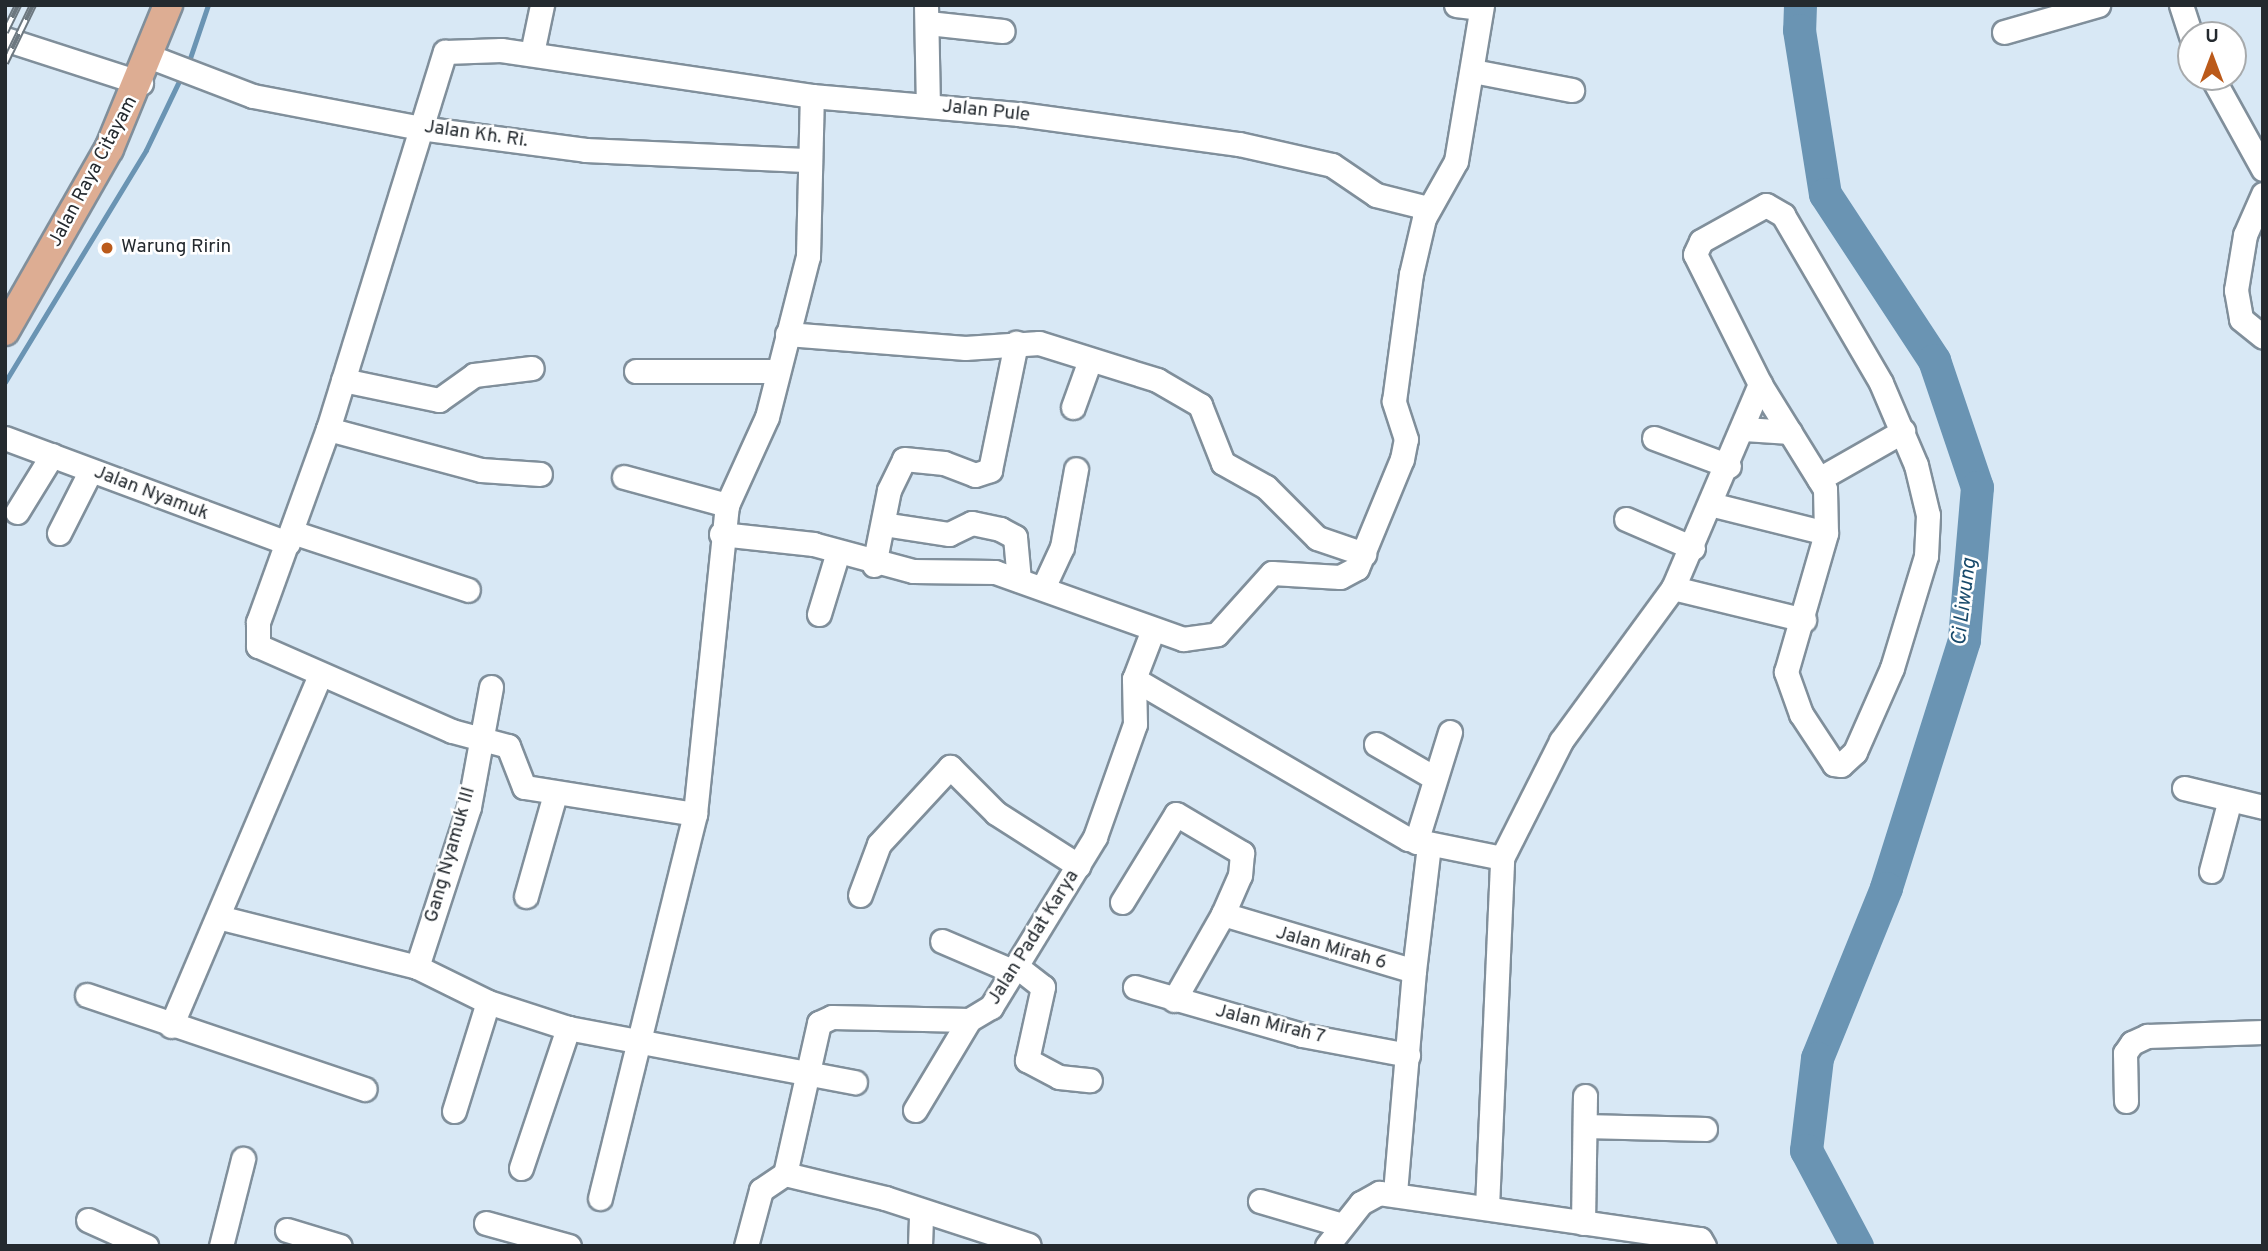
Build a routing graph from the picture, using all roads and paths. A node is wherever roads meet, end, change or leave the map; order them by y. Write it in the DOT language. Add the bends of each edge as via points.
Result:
graph roads {
  1 [pos="168,5"];
  2 [pos="542,5"];
  3 [pos="1457,5"];
  4 [pos="2098,5"];
  5 [pos="1481,7"];
  6 [pos="927,14"];
  7 [pos="1003,31"];
  8 [pos="2004,32"];
  9 [pos="5,39"];
  10 [pos="532,53"];
  11 [pos="162,61"];
  12 [pos="1473,71"];
  13 [pos="141,83"];
  14 [pos="1572,90"];
  15 [pos="2220,91"];
  16 [pos="812,96"];
  17 [pos="928,106"];
  18 [pos="420,128"];
  19 [pos="810,160"];
  20 [pos="2263,169"];
  21 [pos="2263,194"];
  22 [pos="1428,208"];
  23 [pos="5,331"];
  24 [pos="787,334"];
  25 [pos="2263,337"];
  26 [pos="1016,343"];
  27 [pos="1090,360"];
  28 [pos="531,368"];
  29 [pos="636,371"];
  30 [pos="775,371"];
  31 [pos="344,380"];
  32 [pos="1760,384"];
  33 [pos="1073,407"];
  34 [pos="328,429"];
  35 [pos="1744,429"];
  36 [pos="1903,431"];
  37 [pos="9,432"];
  38 [pos="1790,432"];
  39 [pos="1654,438"];
  40 [pos="52,454"];
  41 [pos="1729,466"];
  42 [pos="1076,469"];
  43 [pos="90,472"];
  44 [pos="540,474"];
  45 [pos="624,477"];
  46 [pos="1819,479"];
  47 [pos="727,505"];
  48 [pos="1714,505"];
  49 [pos="17,512"];
  50 [pos="1626,519"];
  51 [pos="883,524"];
  52 [pos="59,533"];
  53 [pos="1826,533"];
  54 [pos="721,534"];
  55 [pos="290,538"];
  56 [pos="1693,548"];
  57 [pos="838,552"];
  58 [pos="1364,554"];
  59 [pos="874,565"];
  60 [pos="1019,580"];
  61 [pos="1043,588"];
  62 [pos="1673,588"];
  63 [pos="468,590"];
  64 [pos="819,614"];
  65 [pos="1804,620"];
  66 [pos="1152,632"];
  67 [pos="320,675"];
  68 [pos="1135,679"];
  69 [pos="491,687"];
  70 [pos="1450,732"];
  71 [pos="480,740"];
  72 [pos="1376,744"];
  73 [pos="1433,777"];
  74 [pos="2183,788"];
  75 [pos="555,794"];
  76 [pos="2230,799"];
  77 [pos="2263,807"];
  78 [pos="695,814"];
  79 [pos="1423,844"];
  80 [pos="1502,858"];
  81 [pos="1079,866"];
  82 [pos="2211,871"];
  83 [pos="860,895"];
  84 [pos="526,896"];
  85 [pos="1122,902"];
  86 [pos="1223,914"];
  87 [pos="222,918"];
  88 [pos="942,942"];
  89 [pos="417,967"];
  90 [pos="1014,968"];
  91 [pos="1414,971"];
  92 [pos="1135,987"];
  93 [pos="87,995"];
  94 [pos="1174,1000"];
  95 [pos="488,1002"];
  96 [pos="969,1020"];
  97 [pos="171,1026"];
  98 [pos="568,1028"];
  99 [pos="2263,1032"];
  100 [pos="638,1046"];
  101 [pos="1408,1055"];
  102 [pos="804,1074"];
  103 [pos="1090,1080"];
  104 [pos="855,1082"];
  105 [pos="365,1090"];
  106 [pos="1585,1096"];
  107 [pos="2126,1101"];
  108 [pos="915,1110"];
  109 [pos="454,1111"];
  110 [pos="1585,1126"];
  111 [pos="1705,1129"];
  112 [pos="243,1159"];
  113 [pos="521,1168"];
  114 [pos="785,1174"];
  115 [pos="1395,1193"];
  116 [pos="600,1199"];
  117 [pos="1260,1201"];
  118 [pos="1487,1207"];
  119 [pos="921,1214"];
  120 [pos="88,1220"];
  121 [pos="486,1223"];
  122 [pos="1583,1223"];
  123 [pos="1342,1225"];
  124 [pos="287,1230"];
  125 [pos="1029,1245"];
  126 [pos="146,1246"];
  127 [pos="221,1246"];
  128 [pos="340,1246"];
  129 [pos="569,1246"];
  130 [pos="746,1246"];
  131 [pos="920,1246"];
  132 [pos="1327,1246"];
  133 [pos="1704,1246"];
  1 -- 11 [label="main road, Jalan Raya Citayam"];
  2 -- 10 [label="street"];
  3 -- 5 [label="street"];
  4 -- 8 [label="street"];
  5 -- 12 [label="street"];
  6 -- 7 [label="street"];
  6 -- 17 [label="street"];
  9 -- 13 [label="street"];
  10 -- 16 [label="street, Jalan Pule"];
  10 -- 18 [label="street, Jalan Pule" via="458,47 445,52"];
  11 -- 13 [label="main road, Jalan Raya Citayam"];
  11 -- 18 [label="street, Jalan Kh. Ri." via="253,96"];
  12 -- 14 [label="street"];
  12 -- 22 [label="street" via="1456,161"];
  13 -- 23 [label="main road, Jalan Raya Citayam"];
  15 -- 20 [label="street"];
  16 -- 17 [label="street, Jalan Pule"];
  16 -- 19 [label="street"];
  17 -- 22 [label="street, Jalan Pule" via="1239,144 1332,165 1376,195"];
  18 -- 19 [label="street, Jalan Kh. Ri." via="586,150"];
  18 -- 31 [label="street"];
  19 -- 24 [label="street" via="808,256"];
  21 -- 25 [label="street" via="2245,235 2236,290 2241,319"];
  22 -- 58 [label="street" via="1396,370 1394,401 1404,449"];
  24 -- 26 [label="street" via="965,348"];
  24 -- 30 [label="street"];
  26 -- 27 [label="street" via="1039,343"];
  26 -- 51 [label="street" via="990,470 975,475 944,463 904,460 895,468"];
  27 -- 33 [label="street"];
  27 -- 58 [label="street" via="1187,394 1200,405 1223,463 1266,487 1317,538"];
  28 -- 31 [label="street" via="474,375 439,400"];
  29 -- 30 [label="street"];
  30 -- 47 [label="street" via="755,452"];
  31 -- 34 [label="street"];
  32 -- 35 [label="street"];
  32 -- 36 [label="street" via="1695,249 1766,205 1783,215"];
  32 -- 38 [label="street"];
  34 -- 44 [label="street" via="481,470"];
  34 -- 55 [label="street"];
  35 -- 38 [label="street"];
  35 -- 41 [label="street"];
  36 -- 46 [label="street"];
  36 -- 65 [label="street" via="1928,515 1926,556 1878,709 1855,752 1841,765 1834,764 1789,690 1786,672"];
  37 -- 40 [label="street, Jalan Nyamuk"];
  38 -- 46 [label="street"];
  39 -- 41 [label="street"];
  40 -- 43 [label="street, Jalan Nyamuk"];
  40 -- 49 [label="street"];
  41 -- 48 [label="street"];
  42 -- 61 [label="street" via="1062,547"];
  43 -- 52 [label="street"];
  43 -- 55 [label="street, Jalan Nyamuk"];
  45 -- 47 [label="street"];
  46 -- 53 [label="street" via="1828,501"];
  47 -- 54 [label="street"];
  48 -- 53 [label="street"];
  48 -- 56 [label="street"];
  50 -- 56 [label="street"];
  51 -- 59 [label="street"];
  51 -- 60 [label="street" via="950,534 972,523 1000,529 1014,537"];
  53 -- 65 [label="street"];
  54 -- 57 [label="street"];
  54 -- 78 [label="street"];
  55 -- 63 [label="street, Jalan Nyamuk"];
  55 -- 67 [label="street" via="258,622 258,646"];
  56 -- 62 [label="street"];
  57 -- 59 [label="street"];
  57 -- 64 [label="street"];
  58 -- 66 [label="street" via="1357,569 1340,577 1272,573 1217,634 1183,639"];
  59 -- 60 [label="street" via="913,571 954,567"];
  60 -- 61 [label="street"];
  61 -- 66 [label="street"];
  62 -- 65 [label="street"];
  62 -- 80 [label="street" via="1561,741"];
  66 -- 68 [label="street, Jalan Padat Karya"];
  67 -- 71 [label="street"];
  67 -- 87 [label="street"];
  68 -- 79 [label="street"];
  68 -- 81 [label="street, Jalan Padat Karya" via="1135,724"];
  69 -- 71 [label="street, Gang Nyamuk III"];
  70 -- 73 [label="street"];
  71 -- 75 [label="street" via="514,750 524,787"];
  71 -- 89 [label="street, Gang Nyamuk III" via="469,807"];
  72 -- 73 [label="street"];
  73 -- 79 [label="street"];
  74 -- 76 [label="street"];
  75 -- 78 [label="street"];
  75 -- 84 [label="street"];
  76 -- 77 [label="street"];
  76 -- 82 [label="street"];
  78 -- 100 [label="street"];
  79 -- 80 [label="street"];
  79 -- 91 [label="street"];
  80 -- 118 [label="street"];
  81 -- 83 [label="street" via="996,813 950,767 879,844"];
  81 -- 90 [label="street, Jalan Padat Karya"];
  85 -- 86 [label="street" via="1150,860 1171,811 1242,853 1240,875"];
  86 -- 91 [label="street, Jalan Mirah 6"];
  86 -- 94 [label="street"];
  87 -- 89 [label="street"];
  87 -- 97 [label="street"];
  88 -- 90 [label="street"];
  89 -- 95 [label="street"];
  90 -- 96 [label="street, Jalan Padat Karya" via="991,1007"];
  90 -- 103 [label="street" via="1043,987 1027,1060 1059,1077"];
  91 -- 101 [label="street, Jalan Mirah 6"];
  92 -- 94 [label="street, Jalan Mirah 7"];
  93 -- 97 [label="street"];
  94 -- 101 [label="street, Jalan Mirah 7"];
  95 -- 98 [label="street"];
  95 -- 109 [label="street"];
  96 -- 102 [label="street, Jalan Padat Karya" via="832,1017 819,1023"];
  96 -- 108 [label="street"];
  97 -- 105 [label="street" via="265,1051"];
  98 -- 100 [label="street"];
  98 -- 113 [label="street"];
  99 -- 107 [label="street" via="2147,1036 2132,1043 2125,1053"];
  100 -- 102 [label="street"];
  100 -- 116 [label="street"];
  101 -- 115 [label="street, Jalan Mirah 6"];
  102 -- 104 [label="street"];
  102 -- 114 [label="street, Jalan Padat Karya"];
  106 -- 110 [label="street"];
  110 -- 111 [label="street"];
  110 -- 122 [label="street"];
  112 -- 127 [label="street"];
  114 -- 119 [label="street"];
  114 -- 130 [label="street" via="761,1191"];
  115 -- 118 [label="street"];
  115 -- 123 [label="street" via="1368,1197"];
  117 -- 123 [label="street"];
  118 -- 122 [label="street"];
  119 -- 125 [label="street"];
  119 -- 131 [label="street"];
  120 -- 126 [label="street"];
  121 -- 129 [label="street"];
  122 -- 133 [label="street" via="1700,1239"];
  123 -- 132 [label="street"];
  124 -- 128 [label="street"];
}
